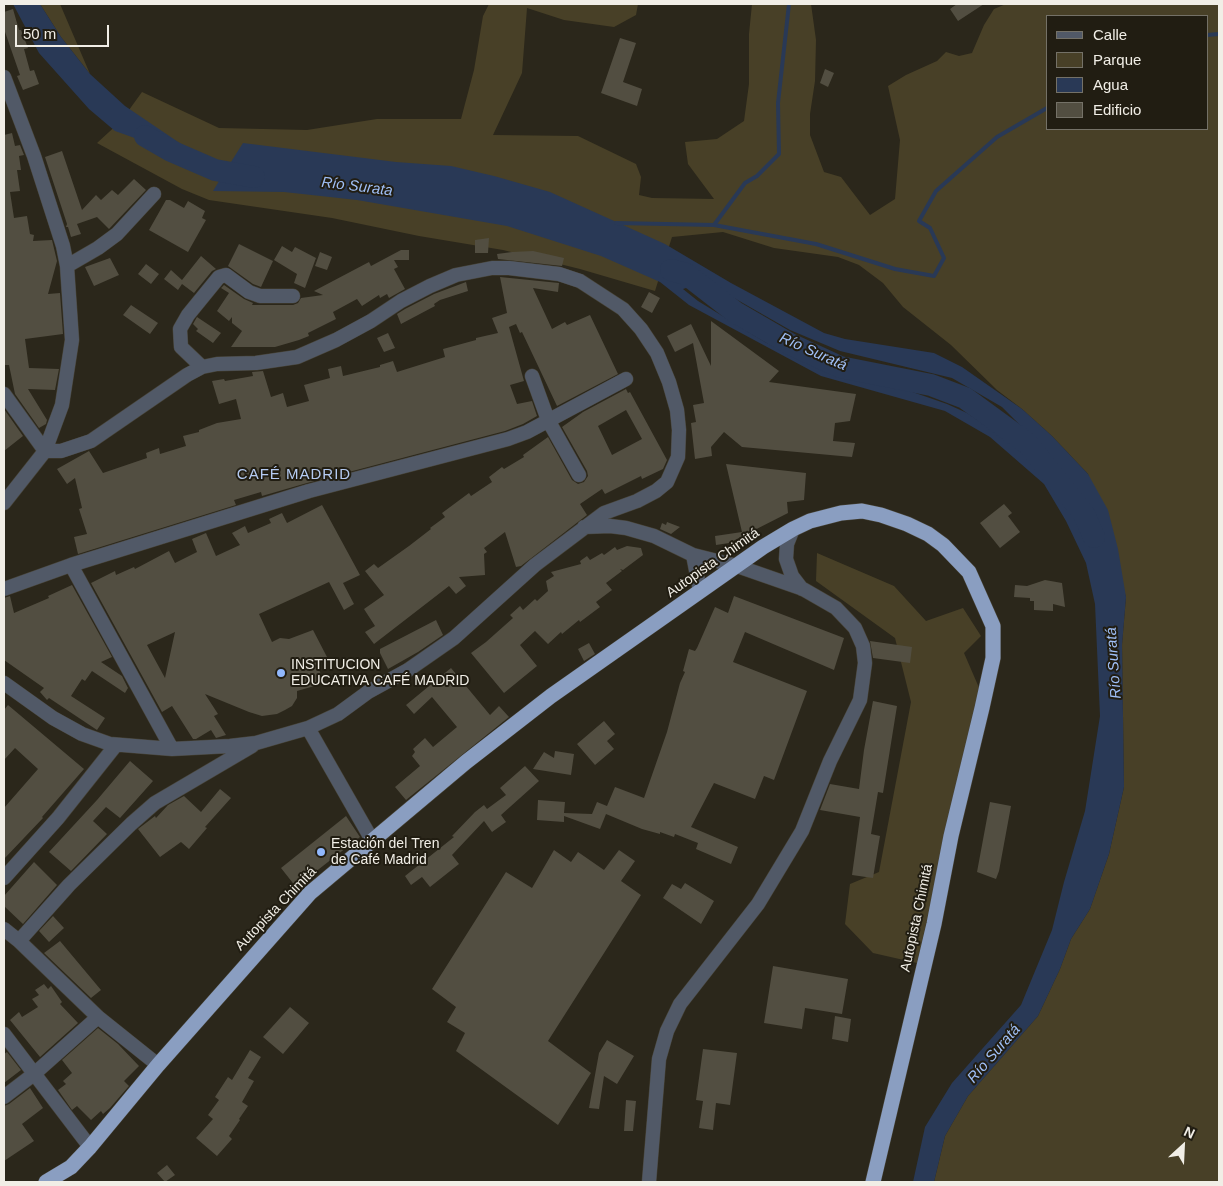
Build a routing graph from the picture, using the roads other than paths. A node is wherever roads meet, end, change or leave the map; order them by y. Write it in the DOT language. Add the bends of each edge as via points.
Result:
graph roads {
  1 [pos="4,77"];
  2 [pos="154,194"];
  3 [pos="67,266"];
  4 [pos="293,296"];
  5 [pos="202,366"];
  6 [pos="532,376"];
  7 [pos="626,379"];
  8 [pos="4,394"];
  9 [pos="548,420"];
  10 [pos="45,451"];
  11 [pos="579,475"];
  12 [pos="4,503"];
  13 [pos="584,526"];
  14 [pos="792,529"];
  15 [pos="693,555"];
  16 [pos="72,565"];
  17 [pos="737,566"];
  18 [pos="4,589"];
  19 [pos="803,589"];
  20 [pos="700,591"];
  21 [pos="4,685"];
  22 [pos="308,728"];
  23 [pos="256,743"];
  24 [pos="116,744"];
  25 [pos="172,749"];
  26 [pos="372,840"];
  27 [pos="4,878"];
  28 [pos="4,929"];
  29 [pos="19,941"];
  30 [pos="98,1017"];
  31 [pos="4,1034"];
  32 [pos="158,1065"];
  33 [pos="34,1074"];
  34 [pos="4,1097"];
  35 [pos="90,1147"];
  36 [pos="46,1182"];
  37 [pos="649,1182"];
  38 [pos="873,1182"];
  1 -- 3 [label="street" via="39,173"];
  2 -- 3 [label="street" via="117,234"];
  3 -- 10 [label="street" via="72,340 62,405"];
  4 -- 5 [label="street" via="260,296 226,275 219,277 180,329 181,347"];
  5 -- 10 [label="street" via="91,441 61,451"];
  5 -- 13 [label="street" via="256,364 297,357 336,340 430,286 465,273 509,268 559,274 580,281 623,309 641,329 669,382 679,430 678,457 667,482 637,501 604,512"];
  6 -- 9 [label="street"];
  7 -- 9 [label="street"];
  8 -- 10 [label="street"];
  9 -- 11 [label="street"];
  9 -- 16 [label="street" via="505,439 308,491"];
  10 -- 12 [label="street"];
  13 -- 15 [label="street" via="626,528 654,536"];
  13 -- 22 [label="street" via="454,638 338,714"];
  14 -- 17 [label="highway, Autopista Chimitá"];
  14 -- 19 [label="street" via="786,559 792,576"];
  14 -- 38 [label="highway, Autopista Chimitá" via="840,513 862,511 882,515 928,534 969,572 993,626 993,658 984,700"];
  15 -- 17 [label="street"];
  15 -- 20 [label="street"];
  16 -- 18 [label="street"];
  16 -- 25 [label="street"];
  17 -- 19 [label="street"];
  17 -- 20 [label="highway, Autopista Chimitá"];
  19 -- 37 [label="street" via="836,608 855,628 863,646 865,663 860,700 830,761 802,831 786,859 758,904 680,1004 667,1031 659,1059"];
  20 -- 26 [label="highway, Autopista Chimitá" via="551,696"];
  21 -- 24 [label="street" via="82,734"];
  22 -- 23 [label="street"];
  22 -- 26 [label="street"];
  23 -- 25 [label="street"];
  23 -- 29 [label="street" via="155,803 69,885"];
  24 -- 25 [label="street"];
  24 -- 27 [label="street" via="58,818"];
  26 -- 32 [label="highway, Autopista Chimitá" via="310,893"];
  28 -- 29 [label="street"];
  29 -- 30 [label="street"];
  30 -- 32 [label="street"];
  30 -- 33 [label="street"];
  31 -- 33 [label="street"];
  32 -- 35 [label="highway, Autopista Chimitá"];
  33 -- 34 [label="street"];
  33 -- 35 [label="street"];
  35 -- 36 [label="highway, Autopista Chimitá" via="71,1166"];
}
